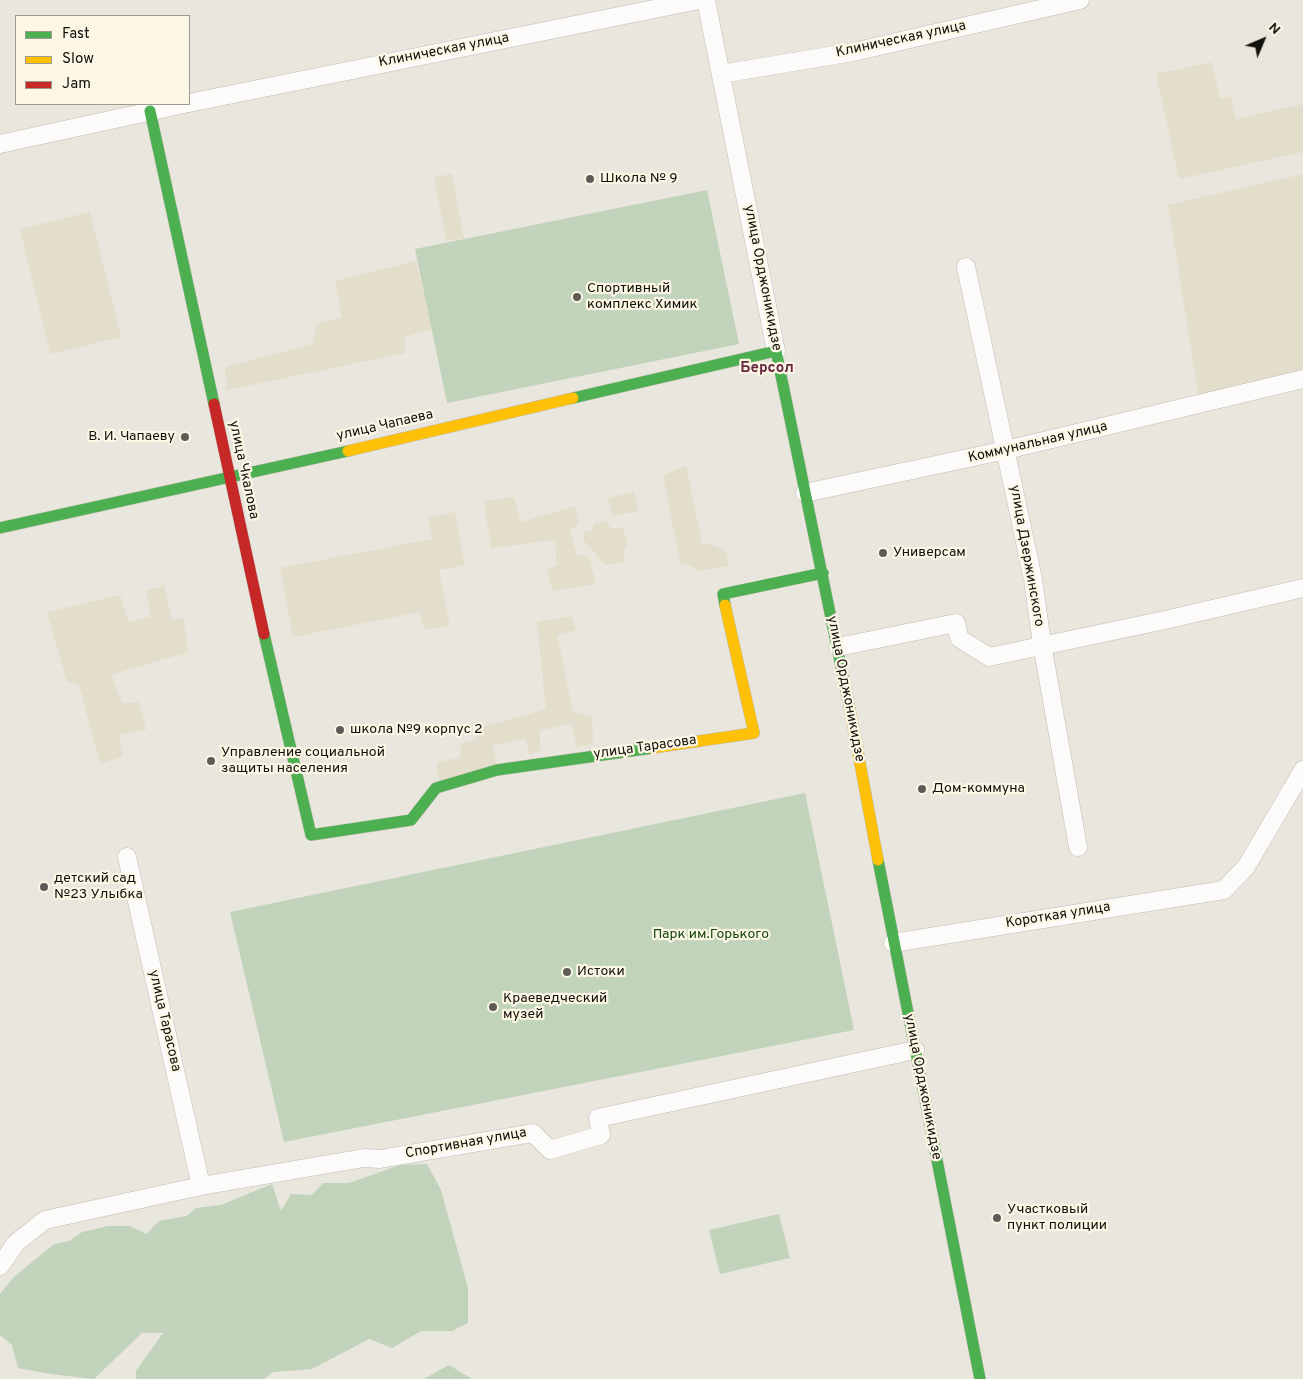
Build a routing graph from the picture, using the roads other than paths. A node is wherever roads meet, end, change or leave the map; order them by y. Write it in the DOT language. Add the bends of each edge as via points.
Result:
graph roads {
  1 [pos="699,0"];
  2 [pos="706,0"];
  3 [pos="1080,0"];
  4 [pos="721,74"];
  5 [pos="190,103"];
  6 [pos="178,105"];
  7 [pos="150,110"];
  8 [pos="0,144"];
  9 [pos="966,267"];
  10 [pos="776,351"];
  11 [pos="1303,378"];
  12 [pos="1006,450"];
  13 [pos="230,478"];
  14 [pos="805,493"];
  15 [pos="0,528"];
  16 [pos="823,573"];
  17 [pos="1303,588"];
  18 [pos="1042,644"];
  19 [pos="838,646"];
  20 [pos="1303,770"];
  21 [pos="311,836"];
  22 [pos="1078,847"];
  23 [pos="128,857"];
  24 [pos="893,943"];
  25 [pos="915,1050"];
  26 [pos="201,1186"];
  27 [pos="8,1243"];
  28 [pos="0,1266"];
  29 [pos="980,1379"];
  1 -- 5 [label="street, Клиническая улица"];
  2 -- 4 [label="street, улица Орджоникидзе"];
  3 -- 4 [label="street, Клиническая улица" via="853,52"];
  4 -- 10 [label="street, улица Орджоникидзе"];
  6 -- 7 [label="street"];
  7 -- 8 [label="street"];
  7 -- 13 [label="street, улица Чкалова"];
  9 -- 12 [label="street, улица Дзержинского"];
  10 -- 13 [label="street, улица Чапаева"];
  10 -- 14 [label="street, улица Орджоникидзе"];
  11 -- 12 [label="street, Коммунальная улица"];
  12 -- 14 [label="street, Коммунальная улица"];
  12 -- 18 [label="street, улица Дзержинского" via="1033,579"];
  13 -- 15 [label="street, улица Чапаева"];
  13 -- 21 [label="street, улица Чкалова"];
  14 -- 16 [label="street, улица Орджоникидзе"];
  16 -- 19 [label="street, улица Орджоникидзе"];
  16 -- 21 [label="street, улица Тарасова" via="723,594 754,733 497,770 436,788 411,820"];
  17 -- 18 [label="street"];
  18 -- 19 [label="street" via="989,657 959,638 956,623"];
  18 -- 22 [label="street, улица Дзержинского"];
  19 -- 24 [label="street, улица Орджоникидзе"];
  20 -- 24 [label="street, Короткая улица" via="1246,867 1224,890"];
  23 -- 26 [label="street, улица Тарасова"];
  24 -- 25 [label="street, улица Орджоникидзе"];
  25 -- 26 [label="street, Спортивная улица" via="598,1118 600,1135 550,1150 533,1132"];
  25 -- 29 [label="street, улица Орджоникидзе"];
  26 -- 27 [label="street, Спортивная улица" via="45,1220"];
  27 -- 28 [label="street"];
}
